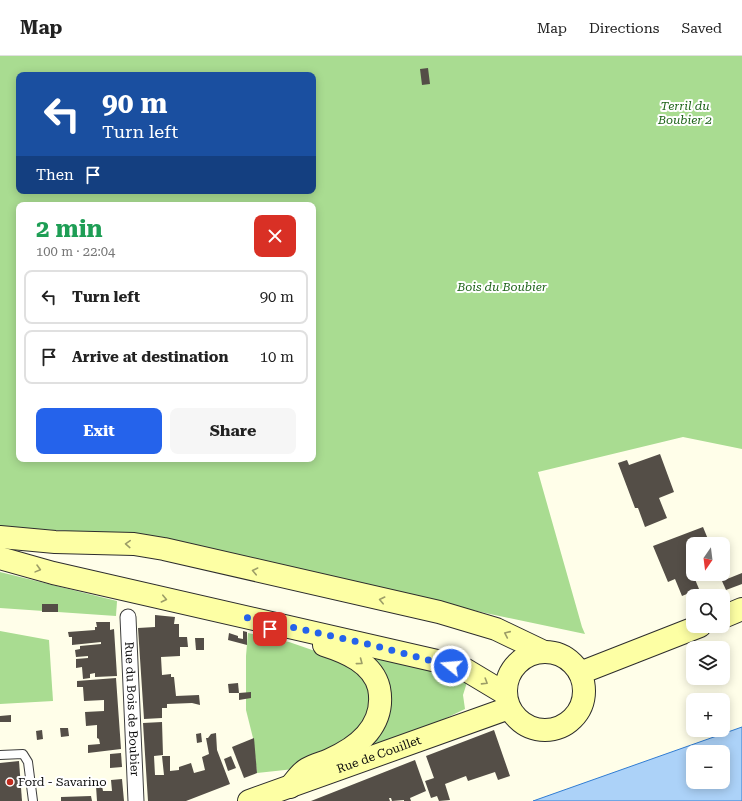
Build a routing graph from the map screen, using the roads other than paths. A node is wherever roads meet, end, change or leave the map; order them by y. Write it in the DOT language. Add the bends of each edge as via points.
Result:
graph roads {
  1 [pos="0,538"];
  2 [pos="0,558"];
  3 [pos="742,609"];
  4 [pos="730,614"];
  5 [pos="128,617"];
  6 [pos="246,617"];
  7 [pos="686,631"];
  8 [pos="542,651"];
  9 [pos="580,673"];
  10 [pos="507,701"];
  11 [pos="0,754"];
  12 [pos="290,787"];
  13 [pos="33,801"];
  14 [pos="136,801"];
  15 [pos="249,801"];
  8 -- 1 [label="main road, one-way" via="496,629 438,612 164,549 134,544"];
  2 -- 6 [label="main road, one-way" via="53,573"];
  3 -- 4 [label="main road"];
  5 -- 14 [label="street, Rue du Bois de Boubier"];
  6 -- 10 [label="main road, one-way" via="466,670"];
  6 -- 12 [label="main road, one-way" via="270,629 332,648 357,659 369,669 378,684 381,698 378,713 367,733 350,749 306,770"];
  7 -- 9 [label="main road"];
  8 -- 9 [label="main road" via="557,653 569,660"];
  8 -- 10 [label="main road" via="526,657 515,665 508,677"];
  9 -- 10 [label="main road" via="584,696 580,709 571,720 556,728 542,730 529,726 518,718"];
  10 -- 12 [label="main road, Rue de Couillet"];
  11 -- 13 [label="lane" via="23,754 28,762"];
  12 -- 15 [label="main road, Rue de Couillet"];
}
